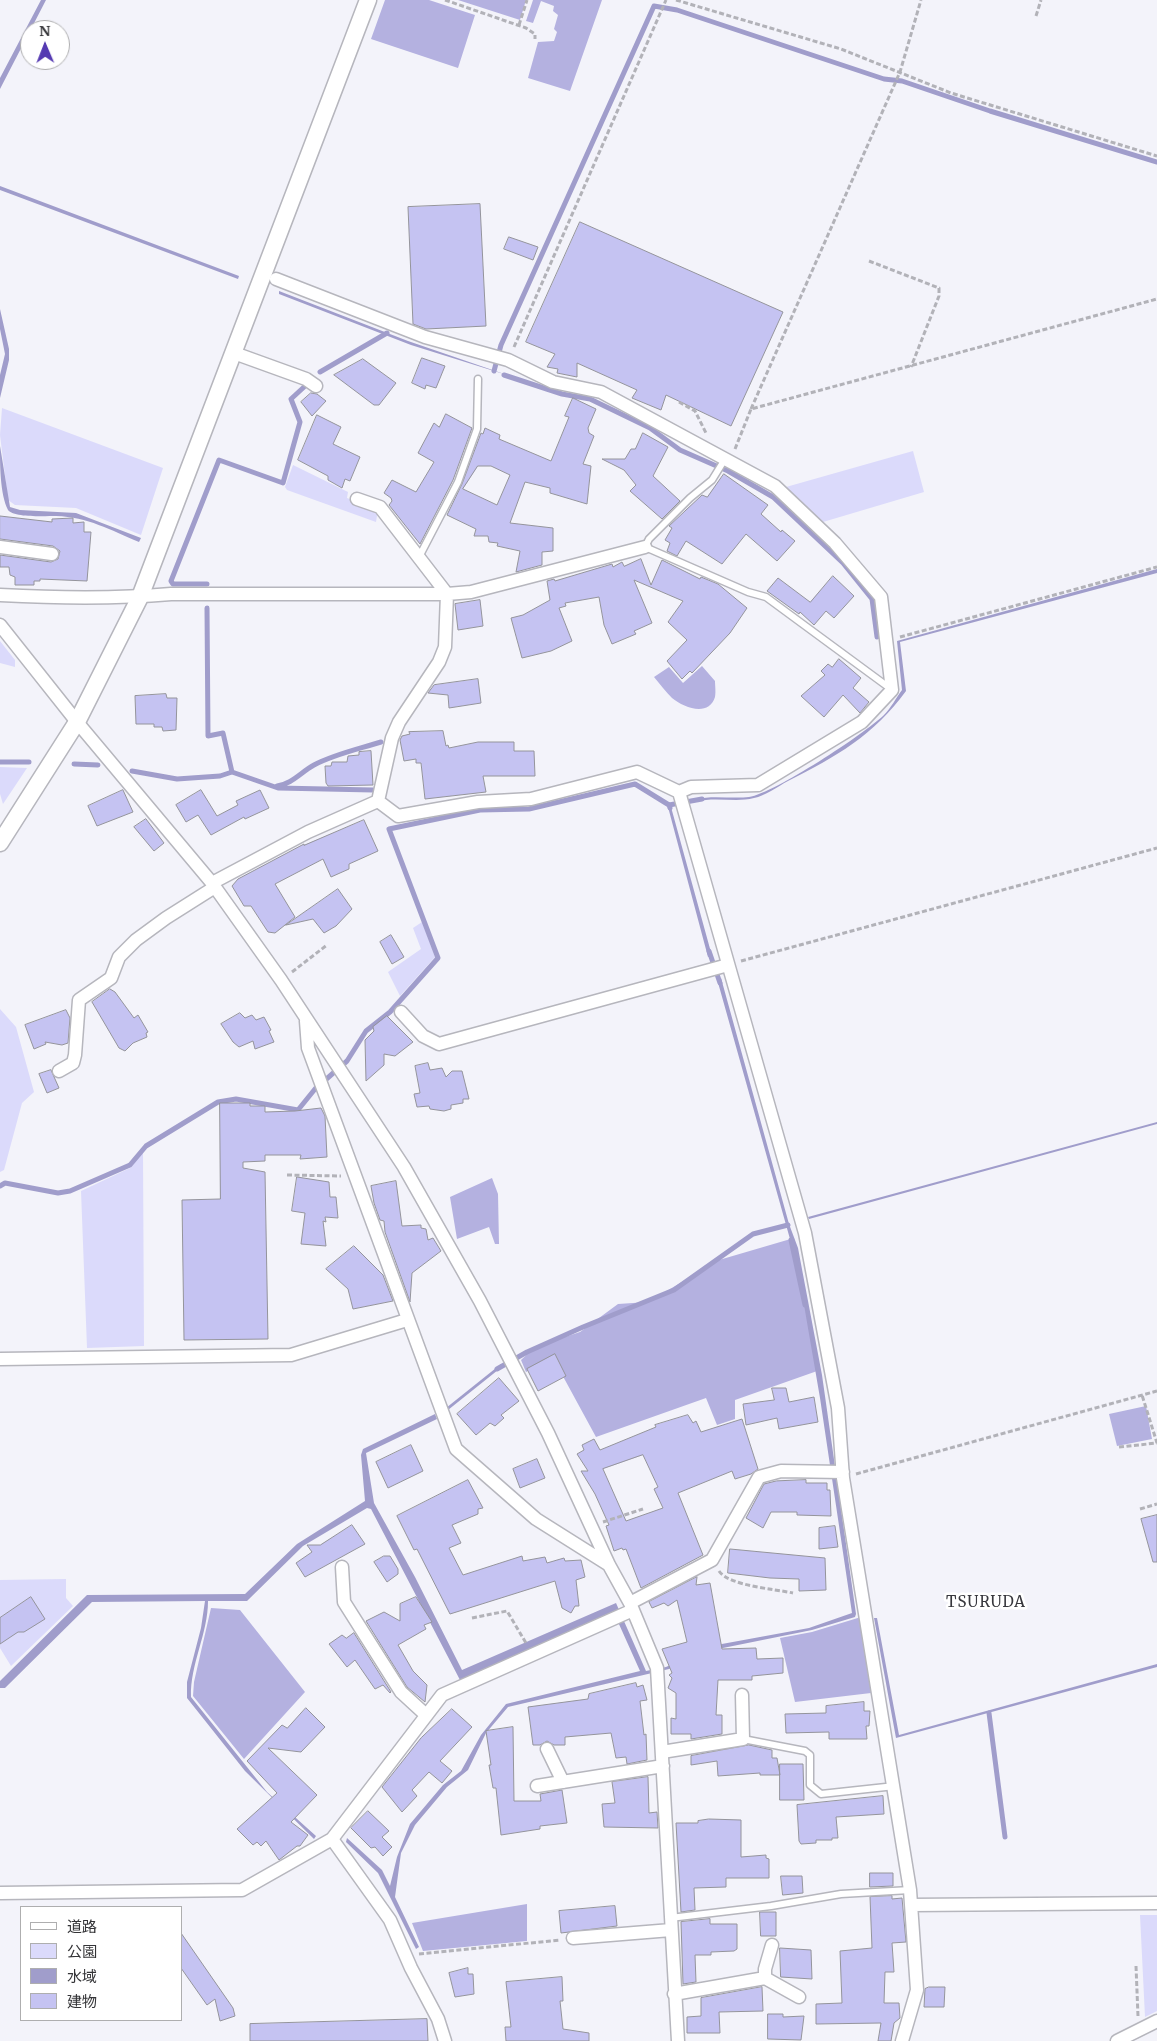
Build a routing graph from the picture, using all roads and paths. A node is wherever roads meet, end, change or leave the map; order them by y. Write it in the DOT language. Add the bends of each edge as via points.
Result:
graph roads {
  1 [pos="368,0"];
  2 [pos="445,0"];
  3 [pos="527,0"];
  4 [pos="666,0"];
  5 [pos="676,0"];
  6 [pos="921,0"];
  7 [pos="1041,0"];
  8 [pos="1036,16"];
  9 [pos="519,26"];
  10 [pos="535,39"];
  11 [pos="900,72"];
  12 [pos="1157,156"];
  13 [pos="870,261"];
  14 [pos="276,279"];
  15 [pos="1157,299"];
  16 [pos="234,354"];
  17 [pos="508,360"];
  18 [pos="911,368"];
  19 [pos="478,379"];
  20 [pos="316,386"];
  21 [pos="680,402"];
  22 [pos="751,409"];
  23 [pos="725,459"];
  24 [pos="357,499"];
  25 [pos="0,547"];
  26 [pos="645,547"];
  27 [pos="52,554"];
  28 [pos="419,557"];
  29 [pos="1157,567"];
  30 [pos="447,594"];
  31 [pos="0,595"];
  32 [pos="140,597"];
  33 [pos="0,625"];
  34 [pos="887,641"];
  35 [pos="892,690"];
  36 [pos="77,722"];
  37 [pos="679,792"];
  38 [pos="378,800"];
  39 [pos="0,843"];
  40 [pos="1157,848"];
  41 [pos="214,885"];
  42 [pos="327,945"];
  43 [pos="728,965"];
  44 [pos="281,980"];
  45 [pos="401,1012"];
  46 [pos="306,1018"];
  47 [pos="60,1072"];
  48 [pos="287,1175"];
  49 [pos="355,1177"];
  50 [pos="408,1320"];
  51 [pos="0,1358"];
  52 [pos="1157,1391"];
  53 [pos="1142,1395"];
  54 [pos="1119,1447"];
  55 [pos="843,1475"];
  56 [pos="1157,1504"];
  57 [pos="643,1509"];
  58 [pos="1140,1509"];
  59 [pos="590,1526"];
  60 [pos="712,1560"];
  61 [pos="609,1565"];
  62 [pos="342,1568"];
  63 [pos="793,1593"];
  64 [pos="632,1607"];
  65 [pos="472,1618"];
  66 [pos="531,1654"];
  67 [pos="742,1695"];
  68 [pos="426,1715"];
  69 [pos="743,1739"];
  70 [pos="547,1749"];
  71 [pos="662,1752"];
  72 [pos="663,1766"];
  73 [pos="563,1782"];
  74 [pos="537,1786"];
  75 [pos="895,1786"];
  76 [pos="332,1839"];
  77 [pos="910,1890"];
  78 [pos="0,1893"];
  79 [pos="1157,1903"];
  80 [pos="911,1905"];
  81 [pos="671,1924"];
  82 [pos="573,1938"];
  83 [pos="772,1945"];
  84 [pos="406,1956"];
  85 [pos="1136,1966"];
  86 [pos="765,1978"];
  87 [pos="674,1994"];
  88 [pos="799,1997"];
  89 [pos="1157,2022"];
  90 [pos="1142,2029"];
  91 [pos="445,2041"];
  92 [pos="678,2041"];
  93 [pos="902,2041"];
  94 [pos="1117,2041"];
  1 -- 16 [label="street"];
  2 -- 9 [label="path"];
  3 -- 9 [label="path"];
  4 -- 17 [label="path"];
  5 -- 11 [label="path" via="842,49"];
  6 -- 11 [label="path"];
  7 -- 8 [label="path"];
  9 -- 10 [label="path" via="535,34"];
  11 -- 12 [label="path" via="951,94"];
  11 -- 22 [label="path"];
  13 -- 18 [label="path" via="939,288 939,296"];
  14 -- 17 [label="street" via="425,337"];
  15 -- 18 [label="path"];
  16 -- 20 [label="street" via="306,379"];
  16 -- 32 [label="street"];
  17 -- 23 [label="street" via="553,382 601,392"];
  18 -- 22 [label="path"];
  19 -- 28 [label="lane" via="477,429 458,482"];
  21 -- 23 [label="path" via="695,411"];
  22 -- 23 [label="path"];
  23 -- 26 [label="lane" via="712,480 649,539"];
  23 -- 34 [label="street" via="775,486 835,543 881,597"];
  24 -- 28 [label="street" via="380,507"];
  25 -- 27 [label="street"];
  26 -- 30 [label="street" via="471,592"];
  26 -- 35 [label="lane" via="766,597"];
  28 -- 30 [label="street"];
  29 -- 34 [label="path"];
  30 -- 32 [label="street" via="171,594"];
  30 -- 38 [label="street" via="445,647 439,662 399,722 392,738"];
  31 -- 32 [label="street" via="60,599"];
  32 -- 36 [label="street"];
  33 -- 36 [label="street"];
  34 -- 35 [label="street"];
  35 -- 37 [label="street" via="862,722 758,785 691,787"];
  36 -- 39 [label="street"];
  36 -- 41 [label="street"];
  37 -- 38 [label="street" via="638,772 531,799 478,802 398,816"];
  37 -- 43 [label="street"];
  38 -- 41 [label="street" via="308,832"];
  40 -- 43 [label="path"];
  41 -- 44 [label="street"];
  41 -- 47 [label="street" via="136,940 119,957 111,978 79,1000 75,1055 72,1063"];
  42 -- 44 [label="path"];
  43 -- 45 [label="street" via="439,1044 423,1036"];
  43 -- 55 [label="street" via="805,1233 838,1408"];
  44 -- 46 [label="street"];
  46 -- 49 [label="street" via="308,1048"];
  46 -- 59 [label="street" via="404,1167 480,1300 548,1433"];
  48 -- 49 [label="path"];
  49 -- 50 [label="street"];
  50 -- 51 [label="street" via="291,1355"];
  50 -- 61 [label="street" via="456,1449 536,1519"];
  52 -- 53 [label="path"];
  53 -- 54 [label="path" via="1157,1443"];
  53 -- 55 [label="path"];
  55 -- 60 [label="street" via="781,1471 759,1477"];
  55 -- 75 [label="street"];
  56 -- 58 [label="path"];
  57 -- 59 [label="path"];
  59 -- 61 [label="street"];
  60 -- 63 [label="path" via="722,1575 735,1582"];
  60 -- 64 [label="street"];
  61 -- 64 [label="street"];
  62 -- 68 [label="street" via="344,1602 401,1692"];
  64 -- 66 [label="street"];
  64 -- 71 [label="street" via="657,1668"];
  65 -- 66 [label="path" via="507,1611"];
  66 -- 68 [label="street" via="442,1694"];
  67 -- 69 [label="street"];
  68 -- 76 [label="street"];
  69 -- 71 [label="street"];
  69 -- 75 [label="lane" via="805,1750 810,1755 810,1786 821,1794"];
  70 -- 73 [label="street"];
  71 -- 72 [label="street"];
  72 -- 73 [label="street"];
  72 -- 81 [label="street"];
  73 -- 74 [label="street"];
  75 -- 77 [label="street"];
  76 -- 78 [label="street" via="242,1890"];
  76 -- 84 [label="street" via="390,1920"];
  77 -- 80 [label="street"];
  77 -- 81 [label="lane" via="841,1894"];
  79 -- 80 [label="street"];
  80 -- 93 [label="street" via="917,1990"];
  81 -- 82 [label="street"];
  81 -- 87 [label="street"];
  82 -- 84 [label="path"];
  83 -- 86 [label="street"];
  84 -- 91 [label="street" via="438,2019"];
  85 -- 90 [label="path" via="1138,2018"];
  86 -- 87 [label="street"];
  86 -- 88 [label="street"];
  87 -- 92 [label="street"];
  89 -- 90 [label="street"];
  90 -- 94 [label="street"];
}
